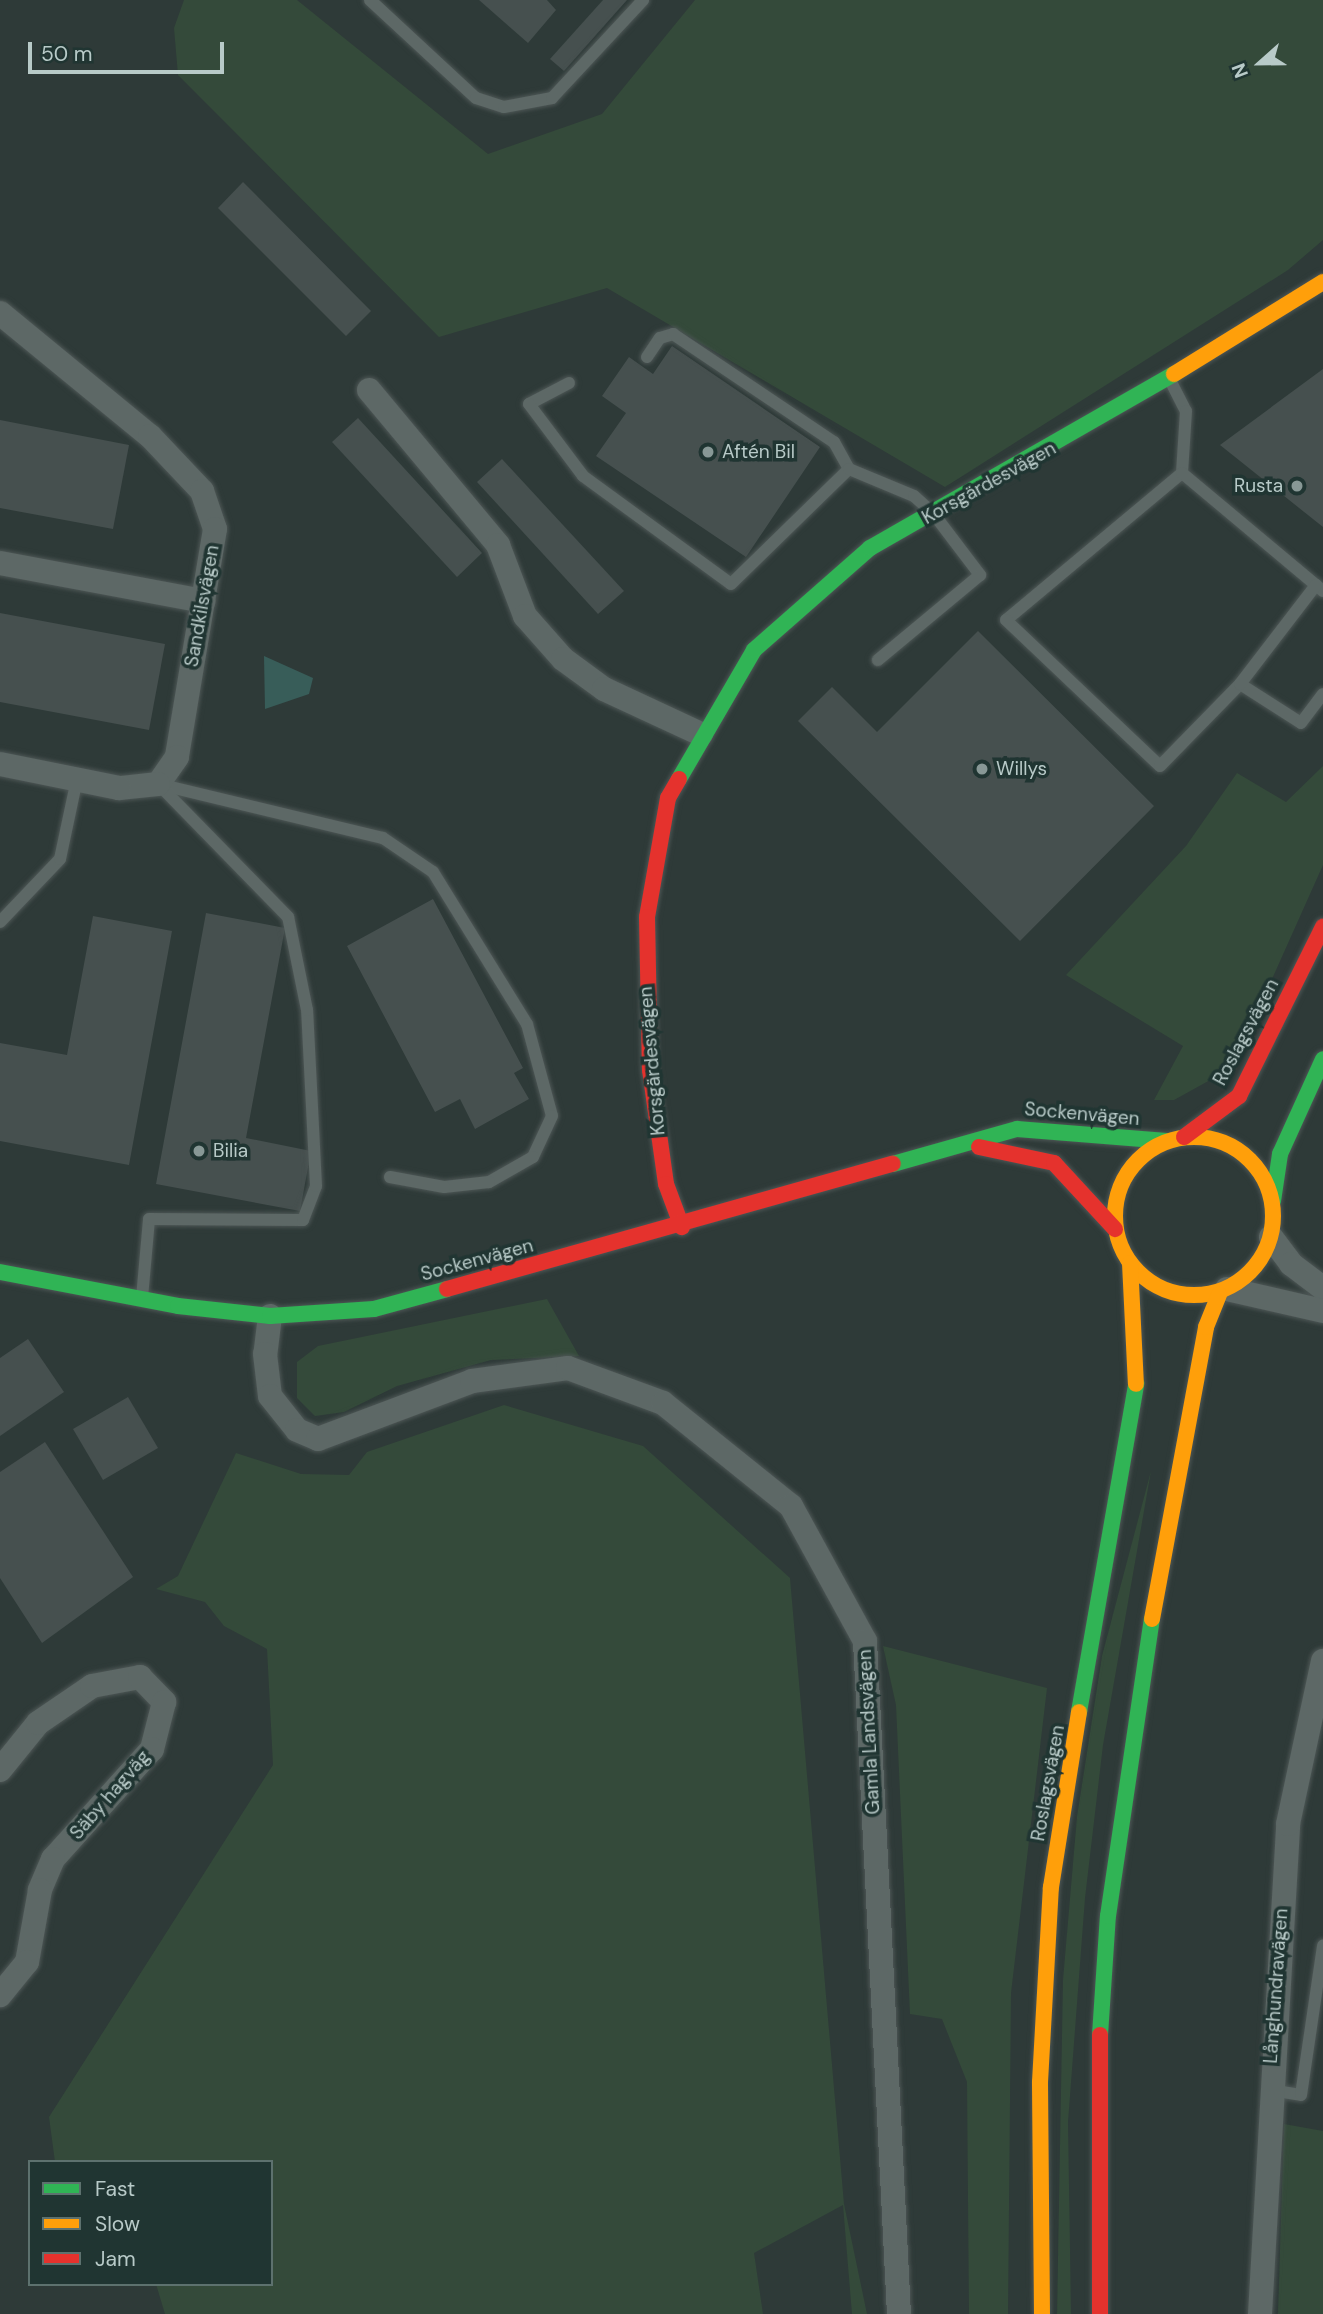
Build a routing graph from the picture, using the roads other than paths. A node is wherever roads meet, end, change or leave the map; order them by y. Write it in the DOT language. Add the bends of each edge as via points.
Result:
graph roads {
  1 [pos="370,0"];
  2 [pos="643,0"];
  3 [pos="1323,282"];
  4 [pos="0,313"];
  5 [pos="647,357"];
  6 [pos="1170,379"];
  7 [pos="569,383"];
  8 [pos="369,390"];
  9 [pos="849,469"];
  10 [pos="1182,473"];
  11 [pos="933,513"];
  12 [pos="0,564"];
  13 [pos="1320,588"];
  14 [pos="203,601"];
  15 [pos="878,660"];
  16 [pos="1240,684"];
  17 [pos="1323,694"];
  18 [pos="701,734"];
  19 [pos="0,764"];
  20 [pos="77,779"];
  21 [pos="158,784"];
  22 [pos="0,922"];
  23 [pos="1323,927"];
  24 [pos="1323,1059"];
  25 [pos="1184,1137"];
  26 [pos="1167,1141"];
  27 [pos="954,1146"];
  28 [pos="390,1177"];
  29 [pos="1273,1202"];
  30 [pos="682,1227"];
  31 [pos="1115,1229"];
  32 [pos="1271,1237"];
  33 [pos="1130,1263"];
  34 [pos="0,1272"];
  35 [pos="1323,1288"];
  36 [pos="1223,1291"];
  37 [pos="142,1300"];
  38 [pos="1323,1311"];
  39 [pos="270,1316"];
  40 [pos="1323,1661"];
  41 [pos="0,1770"];
  42 [pos="1323,1946"];
  43 [pos="0,1995"];
  44 [pos="1268,2090"];
  45 [pos="899,2314"];
  46 [pos="1042,2314"];
  47 [pos="1100,2314"];
  48 [pos="1260,2314"];
  1 -- 2 [label="lane" via="476,98 505,107 552,98"];
  3 -- 6 [label="main road, Korsgärdesvägen"];
  4 -- 14 [label="street, Sandkilsvägen" via="150,436 202,491 215,529"];
  5 -- 9 [label="lane" via="660,338 673,334 834,442"];
  6 -- 10 [label="lane" via="1186,411"];
  6 -- 11 [label="main road, Korsgärdesvägen"];
  7 -- 9 [label="lane" via="529,404 583,476 731,584"];
  8 -- 18 [label="street" via="498,545 525,615 563,659 604,689"];
  9 -- 11 [label="lane" via="914,496"];
  10 -- 13 [label="lane"];
  10 -- 16 [label="lane" via="1006,620 1160,766"];
  11 -- 15 [label="lane" via="980,575"];
  11 -- 18 [label="main road, Korsgärdesvägen" via="870,548 785,617 754,650"];
  12 -- 14 [label="street"];
  13 -- 16 [label="lane"];
  14 -- 21 [label="street, Sandkilsvägen" via="177,757"];
  16 -- 17 [label="lane" via="1301,723"];
  18 -- 30 [label="main road, Korsgärdesvägen" via="668,798 647,917 644,1010 652,1083 666,1184"];
  19 -- 20 [label="street"];
  20 -- 21 [label="street" via="118,788"];
  20 -- 22 [label="lane" via="60,859"];
  21 -- 28 [label="lane" via="383,838 433,872 527,1024 552,1116 533,1157 489,1182 444,1187"];
  21 -- 37 [label="lane" via="288,917 307,1010 316,1186 303,1220 149,1219"];
  23 -- 25 [label="main road, Roslagsvägen" via="1239,1096"];
  24 -- 29 [label="main road" via="1280,1154"];
  25 -- 26 [label="main road"];
  25 -- 29 [label="main road" via="1234,1147 1259,1170"];
  26 -- 27 [label="main road, Sockenvägen" via="1017,1129"];
  26 -- 31 [label="main road" via="1126,1175"];
  27 -- 30 [label="main road, Sockenvägen"];
  27 -- 31 [label="main road, Sockenvägen" via="1010,1149 1054,1163"];
  29 -- 32 [label="main road"];
  30 -- 39 [label="main road, Sockenvägen" via="374,1309"];
  31 -- 33 [label="main road"];
  32 -- 35 [label="street" via="1291,1264"];
  32 -- 36 [label="main road" via="1255,1268"];
  33 -- 36 [label="main road" via="1175,1294"];
  33 -- 46 [label="main road, Roslagsvägen" via="1137,1402 1105,1545 1051,1887 1040,2082"];
  34 -- 37 [label="main road, Sockenvägen"];
  36 -- 38 [label="street"];
  36 -- 47 [label="main road" via="1206,1327 1164,1536 1108,1916 1096,2092"];
  37 -- 39 [label="main road, Sockenvägen"];
  39 -- 45 [label="street, Gamla Landsvägen" via="265,1354 270,1396 297,1430 318,1439 472,1381 568,1368 663,1403 791,1506 865,1642"];
  40 -- 44 [label="street, Långhundravägen" via="1288,1824"];
  41 -- 43 [label="street, Säby hagväg" via="38,1723 92,1686 139,1677 164,1702 152,1749 53,1859 40,1891 27,1962"];
  42 -- 44 [label="lane" via="1301,2095"];
  44 -- 48 [label="street, Långhundravägen"];
}
